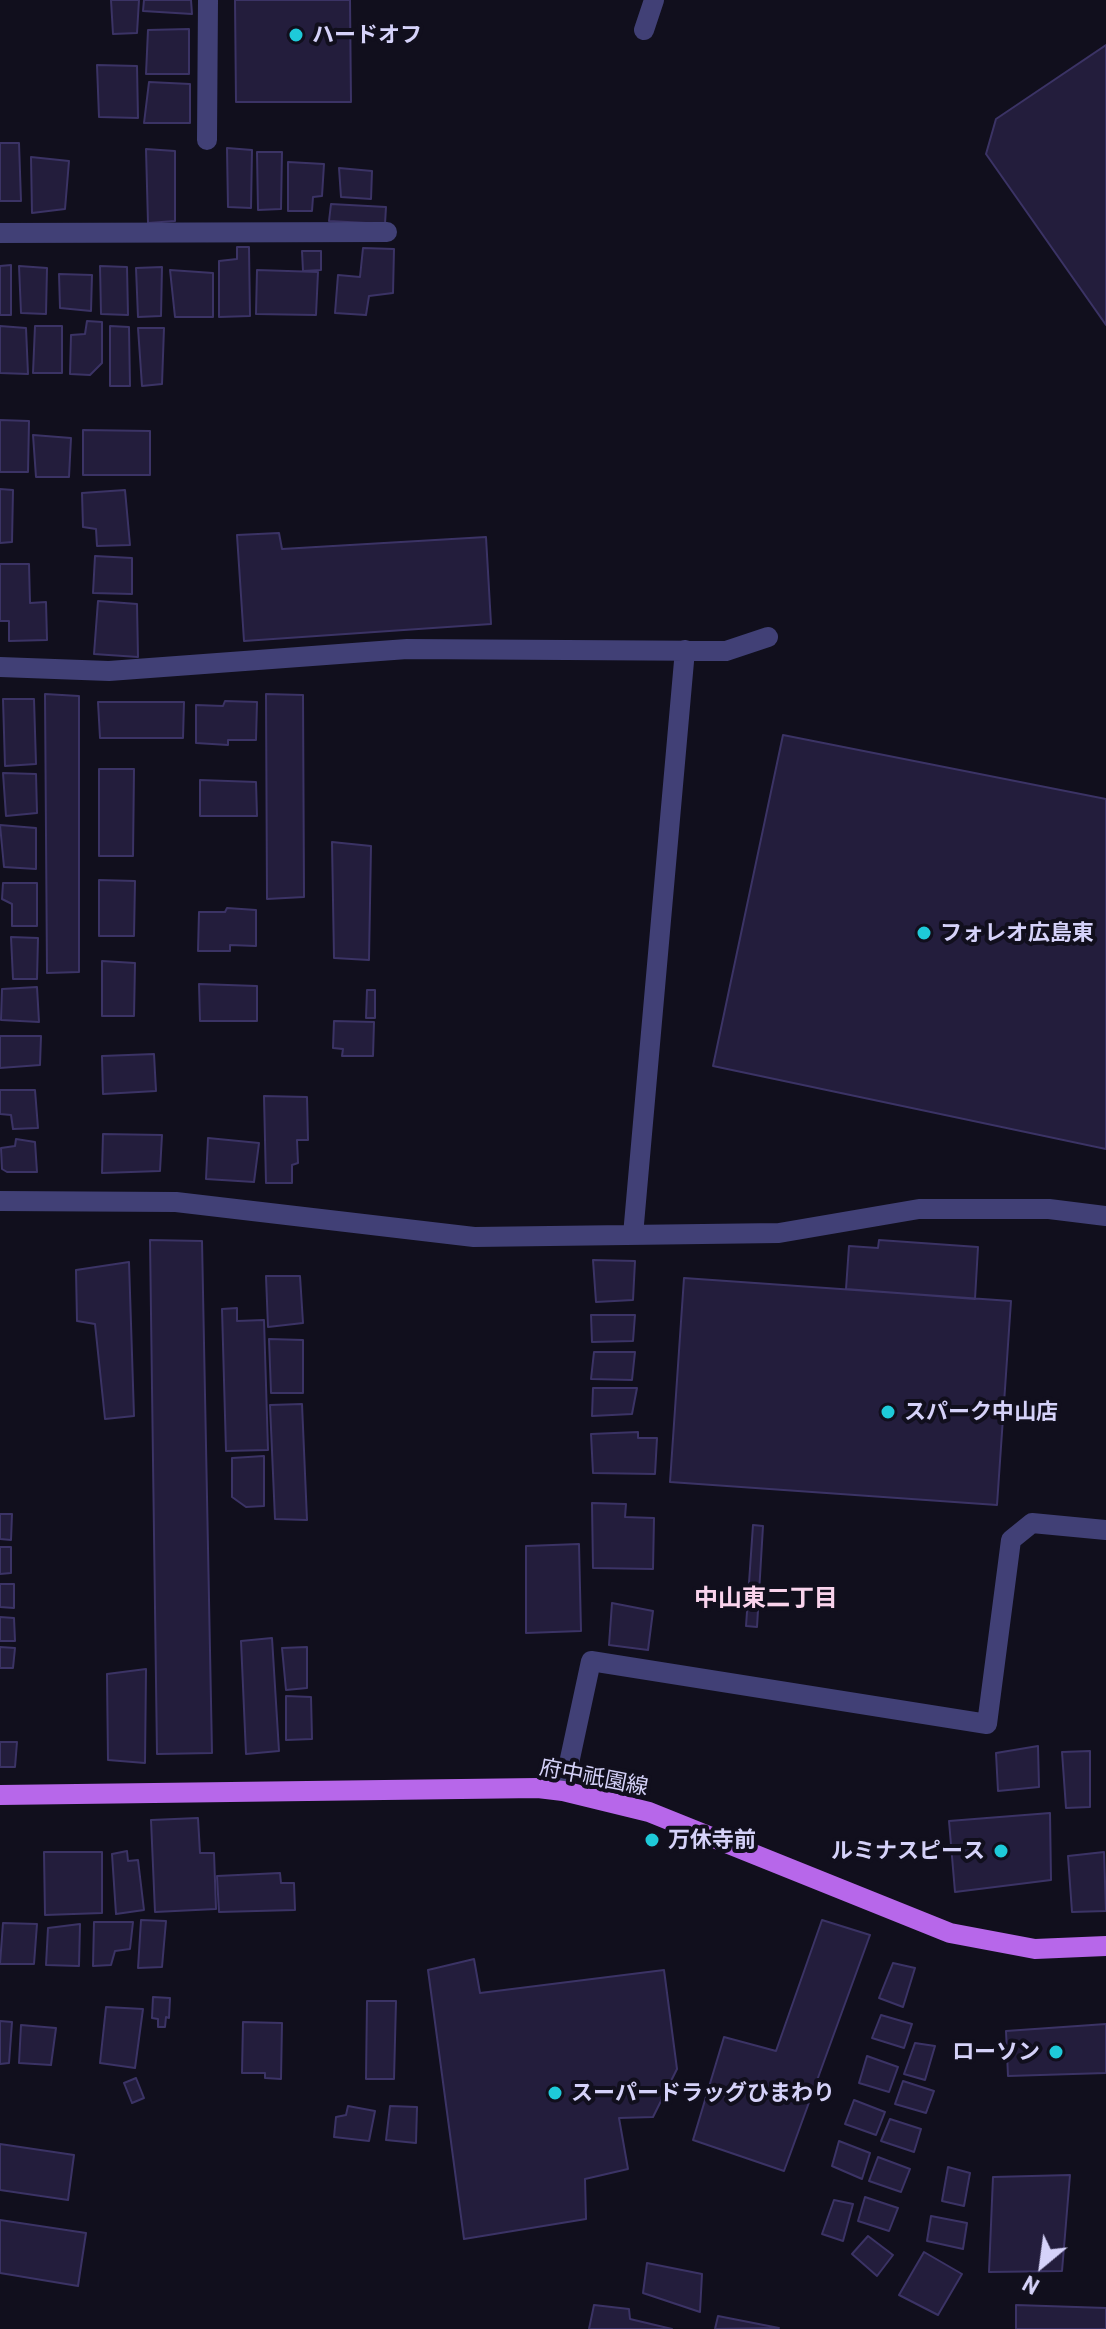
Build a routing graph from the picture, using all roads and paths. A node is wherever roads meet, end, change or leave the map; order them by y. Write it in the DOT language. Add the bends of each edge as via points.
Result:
graph roads {
  1 [pos="208,0"];
  2 [pos="654,0"];
  3 [pos="644,30"];
  4 [pos="207,140"];
  5 [pos="387,232"];
  6 [pos="0,233"];
  7 [pos="768,637"];
  8 [pos="685,650"];
  9 [pos="0,667"];
  10 [pos="0,1201"];
  11 [pos="1106,1216"];
  12 [pos="633,1235"];
  13 [pos="1106,1530"];
  14 [pos="563,1791"];
  15 [pos="0,1795"];
  16 [pos="1106,1946"];
  1 -- 4 [label="street"];
  2 -- 3 [label="street"];
  5 -- 6 [label="street"];
  7 -- 8 [label="street" via="726,651"];
  8 -- 9 [label="street" via="407,649 109,671"];
  8 -- 12 [label="street"];
  10 -- 12 [label="street" via="176,1202 474,1237"];
  11 -- 12 [label="street" via="1049,1209 919,1209 779,1233"];
  13 -- 14 [label="street" via="1032,1523 1011,1540 987,1724 591,1661"];
  14 -- 15 [label="main road, 府中祇園線"];
  14 -- 16 [label="main road, 府中祇園線" via="649,1812 950,1933 1035,1949"];
}
